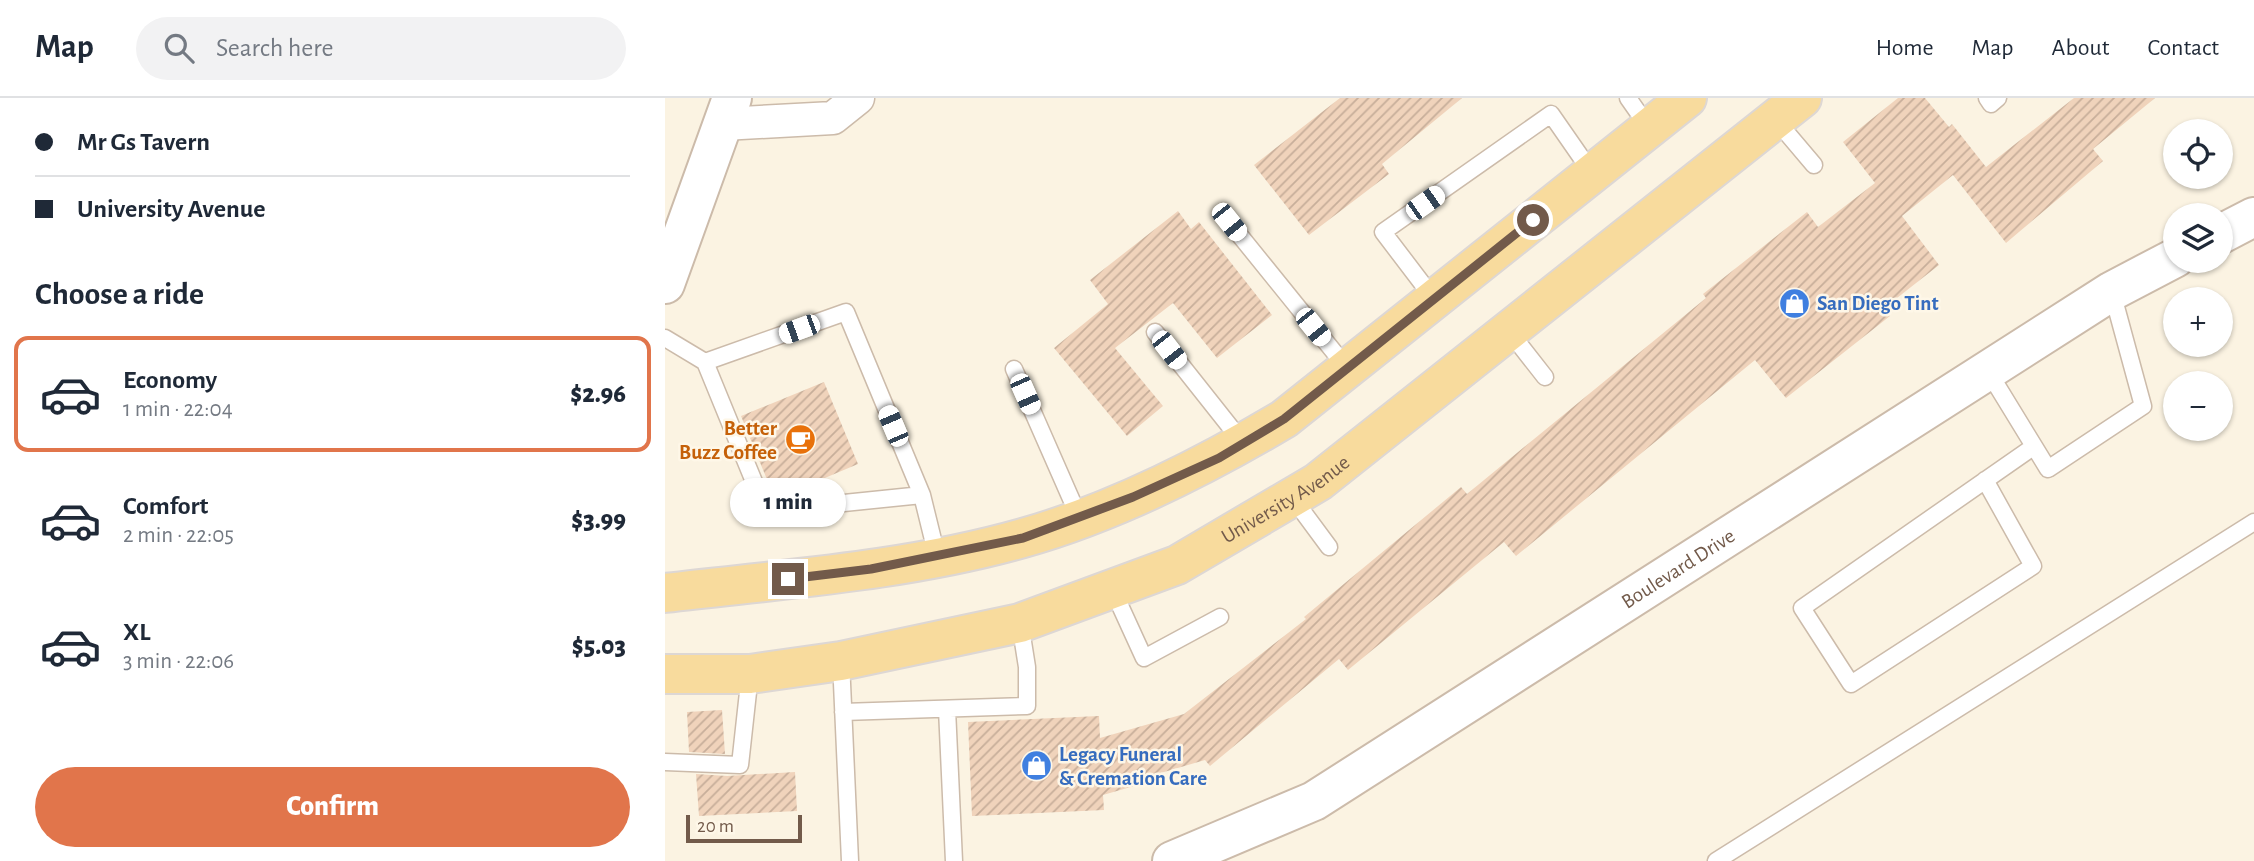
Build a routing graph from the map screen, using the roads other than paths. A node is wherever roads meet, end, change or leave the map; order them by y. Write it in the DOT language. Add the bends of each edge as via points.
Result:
graph roads {
  1 [pos="858,98"];
  2 [pos="1687,98"];
  3 [pos="1987,98"];
  4 [pos="1998,98"];
  5 [pos="1789,109"];
  6 [pos="728,111"];
  7 [pos="1638,113"];
  8 [pos="1814,165"];
  9 [pos="1592,173"];
  10 [pos="2254,217"];
  11 [pos="1229,222"];
  12 [pos="2233,228"];
  13 [pos="2163,264"];
  14 [pos="665,284"];
  15 [pos="2112,292"];
  16 [pos="1434,299"];
  17 [pos="1509,331"];
  18 [pos="1154,332"];
  19 [pos="665,338"];
  20 [pos="705,362"];
  21 [pos="1347,368"];
  22 [pos="1014,369"];
  23 [pos="1987,371"];
  24 [pos="1545,377"];
  25 [pos="1243,443"];
  26 [pos="2033,447"];
  27 [pos="1986,480"];
  28 [pos="922,495"];
  29 [pos="1292,497"];
  30 [pos="1079,517"];
  31 [pos="2254,522"];
  32 [pos="1329,547"];
  33 [pos="937,556"];
  34 [pos="1112,588"];
  35 [pos="665,593"];
  36 [pos="1220,617"];
  37 [pos="1020,623"];
  38 [pos="841,661"];
  39 [pos="665,674"];
  40 [pos="750,674"];
  41 [pos="947,709"];
  42 [pos="843,712"];
  43 [pos="665,762"];
  44 [pos="850,861"];
  45 [pos="954,861"];
  46 [pos="1172,861"];
  47 [pos="1716,861"];
  1 -- 6 [label="street" via="833,118"];
  2 -- 7 [label="main road"];
  3 -- 4 [label="lane" via="1991,104"];
  5 -- 8 [label="lane"];
  5 -- 17 [label="main road, University Avenue"];
  6 -- 14 [label="street"];
  7 -- 9 [label="main road"];
  9 -- 16 [label="main road"];
  9 -- 16 [label="lane" via="1551,114 1383,232"];
  10 -- 12 [label="street"];
  11 -- 21 [label="lane"];
  13 -- 15 [label="street, Boulevard Drive"];
  15 -- 23 [label="street, Boulevard Drive"];
  15 -- 26 [label="lane" via="2143,406 2048,469"];
  16 -- 21 [label="main road"];
  17 -- 24 [label="lane"];
  17 -- 29 [label="main road, University Avenue" via="1318,482"];
  18 -- 25 [label="lane"];
  19 -- 20 [label="lane"];
  20 -- 28 [label="lane" via="766,511"];
  20 -- 28 [label="lane" via="846,312"];
  21 -- 25 [label="main road" via="1284,419"];
  22 -- 30 [label="lane"];
  23 -- 26 [label="lane"];
  23 -- 46 [label="street, Boulevard Drive" via="1314,801"];
  25 -- 30 [label="main road" via="1158,486"];
  26 -- 27 [label="lane"];
  27 -- 27 [label="lane" via="1802,608 1851,684 2033,566"];
  28 -- 33 [label="lane"];
  29 -- 32 [label="lane"];
  29 -- 34 [label="main road, University Avenue" via="1177,565"];
  30 -- 33 [label="main road" via="1023,538"];
  31 -- 47 [label="lane"];
  33 -- 35 [label="main road" via="871,569"];
  34 -- 36 [label="lane" via="1144,658"];
  34 -- 37 [label="main road, University Avenue"];
  37 -- 38 [label="main road, University Avenue"];
  37 -- 41 [label="lane" via="1027,706"];
  38 -- 40 [label="main road, University Avenue"];
  38 -- 42 [label="lane"];
  39 -- 40 [label="main road, University Avenue"];
  40 -- 43 [label="lane" via="740,765"];
  41 -- 42 [label="lane"];
  41 -- 45 [label="lane"];
  42 -- 44 [label="lane"];
}
